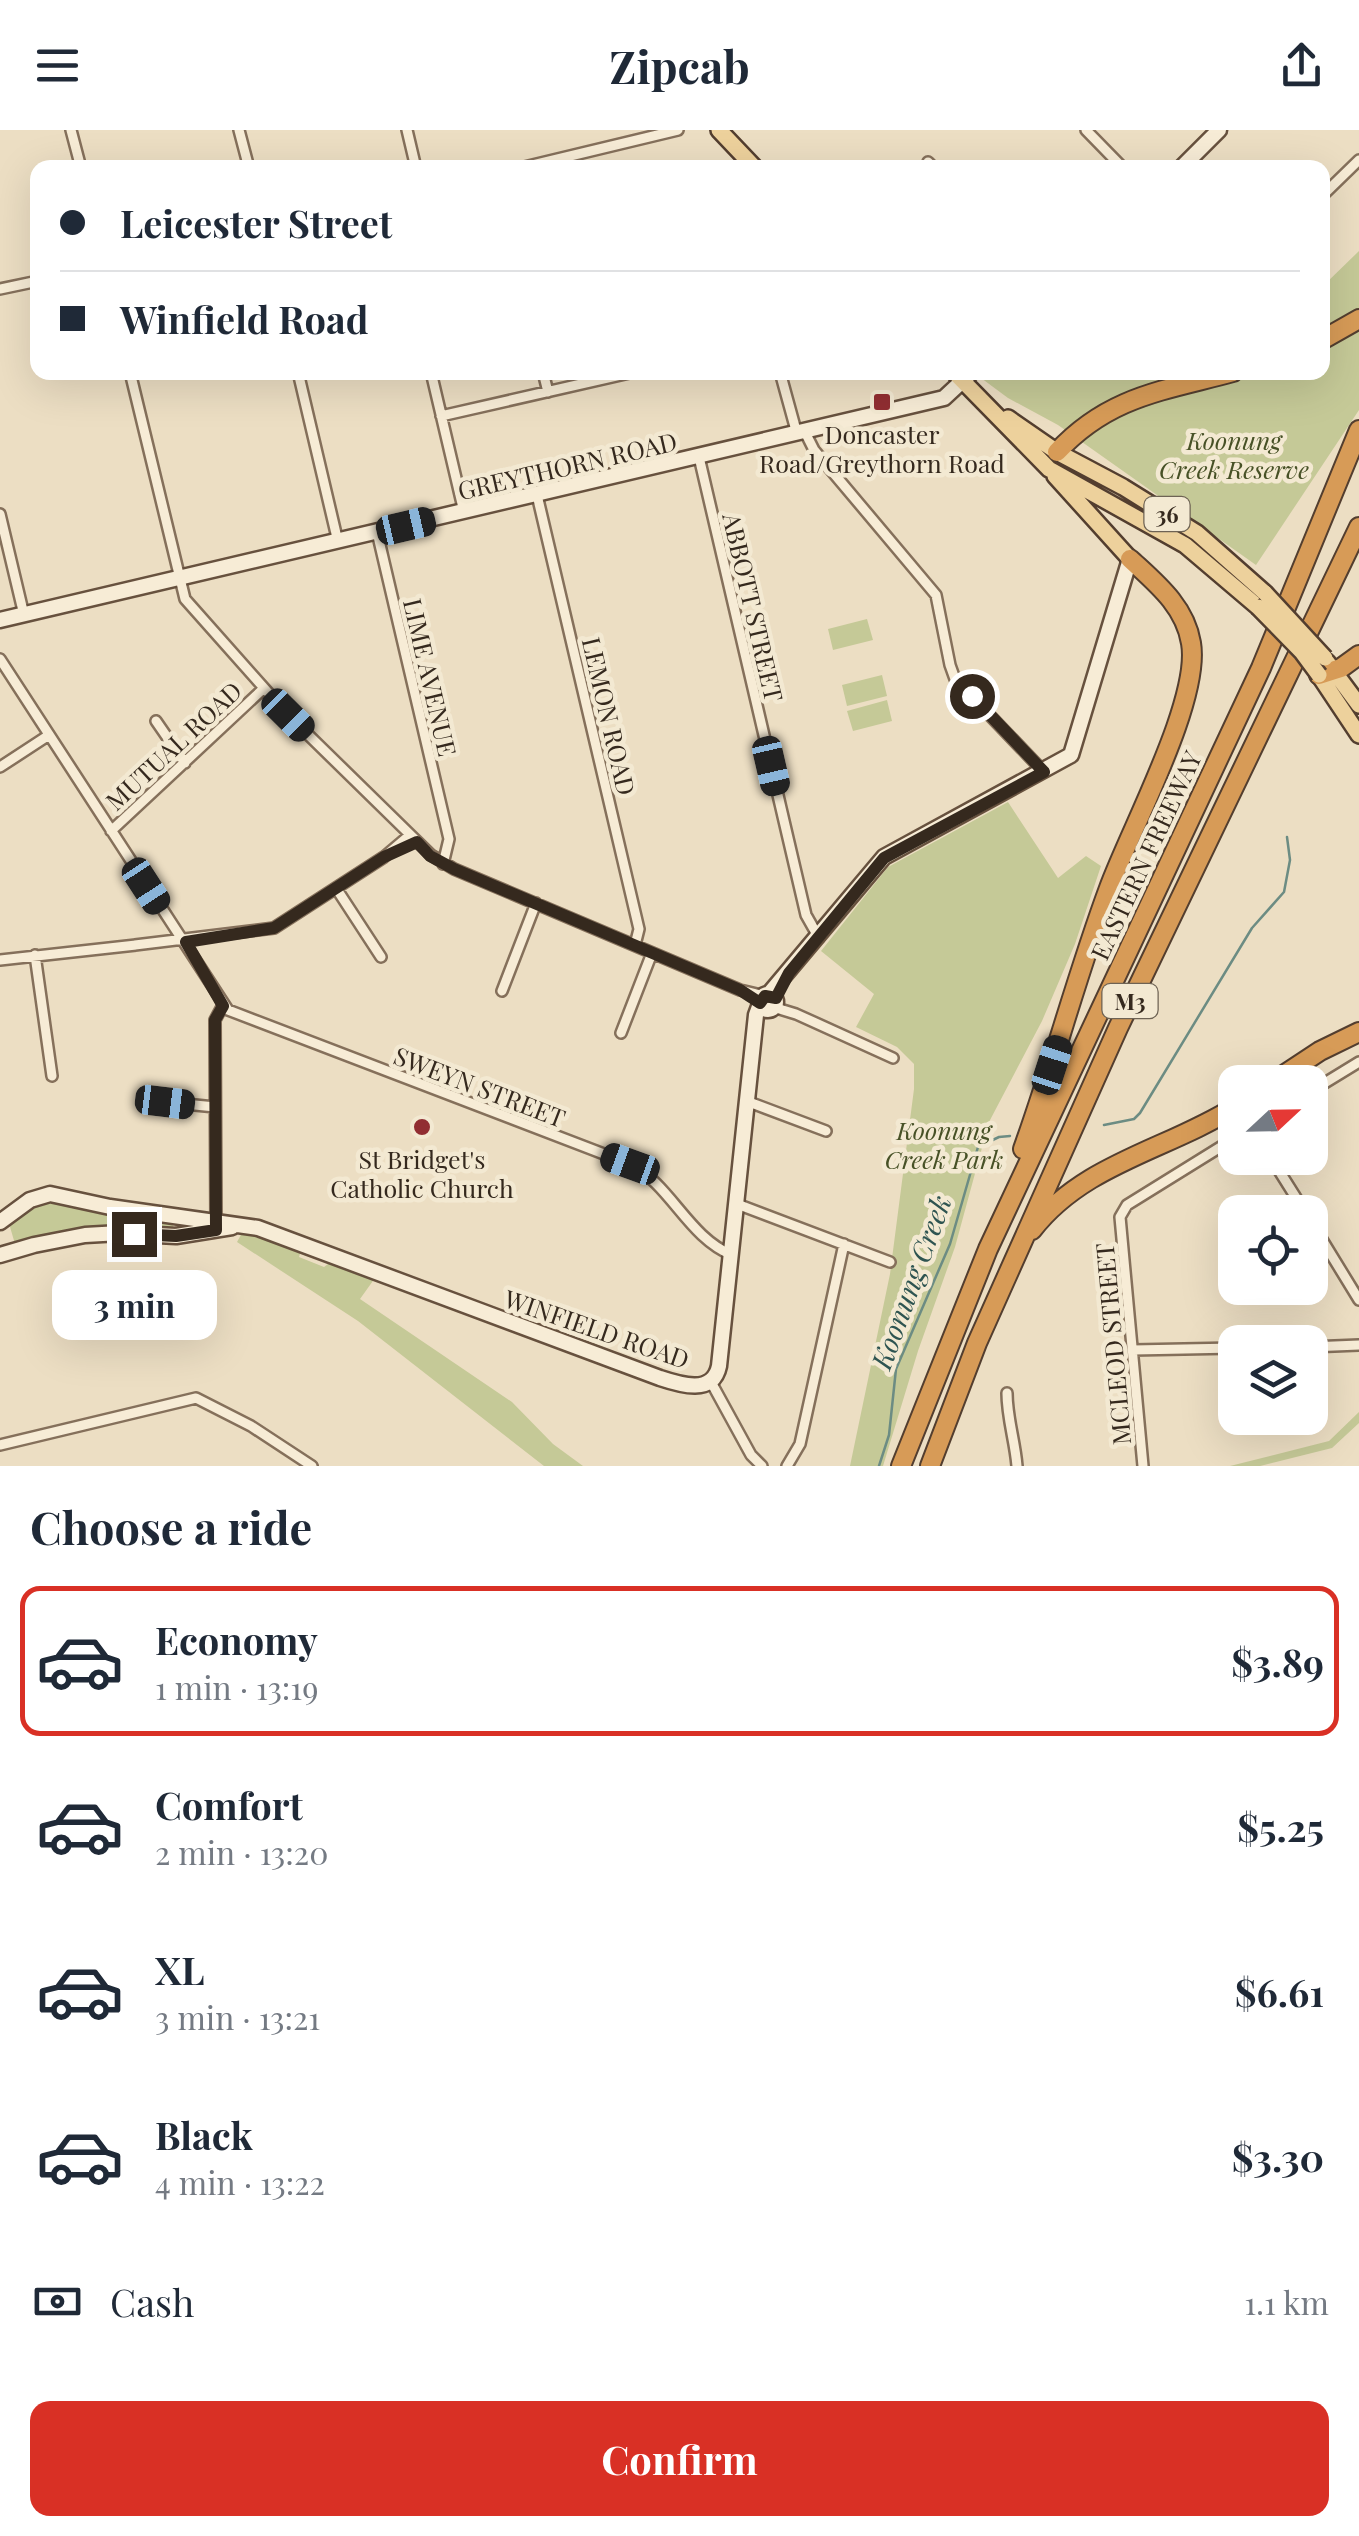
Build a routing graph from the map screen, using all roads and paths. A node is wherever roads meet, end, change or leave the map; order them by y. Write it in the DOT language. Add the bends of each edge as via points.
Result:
graph roads {
  1 [pos="71,130"];
  2 [pos="240,130"];
  3 [pos="407,130"];
  4 [pos="678,130"];
  5 [pos="718,130"];
  6 [pos="1086,130"];
  7 [pos="1219,130"];
  8 [pos="78,160"];
  9 [pos="247,160"];
  10 [pos="414,160"];
  11 [pos="553,160"];
  12 [pos="747,160"];
  13 [pos="1115,160"];
  14 [pos="1188,160"];
  15 [pos="1359,160"];
  16 [pos="1330,188"];
  17 [pos="30,283"];
  18 [pos="0,290"];
  19 [pos="1359,319"];
  20 [pos="1330,335"];
  21 [pos="132,380"];
  22 [pos="300,380"];
  23 [pos="433,380"];
  24 [pos="545,380"];
  25 [pos="600,380"];
  26 [pos="783,380"];
  27 [pos="960,380"];
  28 [pos="966,380"];
  29 [pos="1203,380"];
  30 [pos="548,392"];
  31 [pos="441,416"];
  32 [pos="1359,430"];
  33 [pos="801,433"];
  34 [pos="699,457"];
  35 [pos="1053,461"];
  36 [pos="537,495"];
  37 [pos="464,512"];
  38 [pos="0,514"];
  39 [pos="1359,527"];
  40 [pos="376,532"];
  41 [pos="338,542"];
  42 [pos="1130,559"];
  43 [pos="179,579"];
  44 [pos="24,615"];
  45 [pos="0,620"];
  46 [pos="1359,655"];
  47 [pos="0,660"];
  48 [pos="1326,668"];
  49 [pos="263,689"];
  50 [pos="1359,705"];
  51 [pos="156,721"];
  52 [pos="49,735"];
  53 [pos="1359,735"];
  54 [pos="185,762"];
  55 [pos="0,766"];
  56 [pos="1044,772"];
  57 [pos="111,831"];
  58 [pos="413,839"];
  59 [pos="439,861"];
  60 [pos="336,888"];
  61 [pos="536,904"];
  62 [pos="819,938"];
  63 [pos="181,940"];
  64 [pos="635,945"];
  65 [pos="652,952"];
  66 [pos="35,954"];
  67 [pos="381,958"];
  68 [pos="0,960"];
  69 [pos="502,991"];
  70 [pos="768,1001"];
  71 [pos="223,1006"];
  72 [pos="1359,1032"];
  73 [pos="622,1033"];
  74 [pos="894,1058"];
  75 [pos="1359,1062"];
  76 [pos="1299,1065"];
  77 [pos="52,1076"];
  78 [pos="1328,1081"];
  79 [pos="165,1102"];
  80 [pos="748,1102"];
  81 [pos="215,1107"];
  82 [pos="1218,1115"];
  83 [pos="826,1131"];
  84 [pos="1218,1149"];
  85 [pos="737,1204"];
  86 [pos="1,1220"];
  87 [pos="216,1224"];
  88 [pos="844,1244"];
  89 [pos="988,1248"];
  90 [pos="1328,1249"];
  91 [pos="6,1253"];
  92 [pos="732,1255"];
  93 [pos="1015,1256"];
  94 [pos="890,1262"];
  95 [pos="1359,1300"];
  96 [pos="1328,1346"];
  97 [pos="1359,1346"];
  98 [pos="1218,1348"];
  99 [pos="1134,1350"];
  100 [pos="710,1382"];
  101 [pos="1007,1394"];
  102 [pos="0,1444"];
  103 [pos="312,1466"];
  104 [pos="762,1466"];
  105 [pos="788,1466"];
  106 [pos="901,1466"];
  107 [pos="930,1466"];
  108 [pos="1017,1466"];
  109 [pos="1143,1466"];
  1 -- 8 [label="street"];
  2 -- 9 [label="street"];
  3 -- 10 [label="street"];
  4 -- 11 [label="street"];
  5 -- 12 [label="main road"];
  6 -- 13 [label="street"];
  7 -- 14 [label="street"];
  15 -- 16 [label="street"];
  17 -- 18 [label="street"];
  19 -- 20 [label="highway"];
  21 -- 43 [label="street"];
  22 -- 41 [label="street"];
  23 -- 31 [label="street"];
  24 -- 30 [label="street"];
  25 -- 30 [label="street"];
  26 -- 33 [label="street"];
  27 -- 33 [label="street, GREYTHORN ROAD" via="944,398"];
  28 -- 35 [label="main road, 36"];
  29 -- 35 [label="highway" via="1126,400 1090,421"];
  30 -- 31 [label="street"];
  31 -- 37 [label="street"];
  32 -- 89 [label="highway, EASTERN FREEWAY / M3" via="1261,668"];
  33 -- 34 [label="street, GREYTHORN ROAD"];
  33 -- 56 [label="street" via="936,595 956,679"];
  34 -- 36 [label="street, GREYTHORN ROAD"];
  34 -- 62 [label="street, ABBOTT STREET" via="806,915"];
  35 -- 42 [label="main road, 36"];
  35 -- 48 [label="main road, 36, bridge" via="1124,488 1197,533"];
  36 -- 37 [label="street, GREYTHORN ROAD"];
  36 -- 64 [label="street, LEMON ROAD" via="639,929"];
  37 -- 40 [label="street, GREYTHORN ROAD"];
  38 -- 44 [label="street"];
  39 -- 93 [label="highway, EASTERN FREEWAY / M3"];
  40 -- 41 [label="street, GREYTHORN ROAD"];
  40 -- 59 [label="street, LIME AVENUE" via="446,831"];
  41 -- 43 [label="street, GREYTHORN ROAD"];
  42 -- 56 [label="street, WINFIELD ROAD" via="1074,748"];
  42 -- 89 [label="highway, 36" via="1168,594 1187,626 1190,680 1110,884"];
  43 -- 44 [label="street, GREYTHORN ROAD"];
  43 -- 49 [label="street" via="186,598"];
  44 -- 45 [label="street, GREYTHORN ROAD"];
  46 -- 48 [label="highway"];
  47 -- 52 [label="street"];
  48 -- 50 [label="main road, 36"];
  48 -- 53 [label="main road, 36"];
  49 -- 54 [label="street, MUTUAL ROAD"];
  49 -- 58 [label="street"];
  51 -- 54 [label="street"];
  52 -- 55 [label="street"];
  52 -- 57 [label="street"];
  54 -- 57 [label="street, MUTUAL ROAD"];
  56 -- 62 [label="street, WINFIELD ROAD" via="884,858"];
  57 -- 63 [label="street"];
  58 -- 59 [label="street"];
  58 -- 60 [label="street"];
  59 -- 61 [label="street"];
  60 -- 63 [label="street" via="274,928"];
  60 -- 67 [label="street"];
  61 -- 64 [label="street"];
  61 -- 69 [label="street"];
  62 -- 70 [label="street, WINFIELD ROAD"];
  63 -- 66 [label="street"];
  63 -- 71 [label="street"];
  64 -- 65 [label="street"];
  65 -- 70 [label="street"];
  65 -- 73 [label="street"];
  66 -- 68 [label="street"];
  66 -- 77 [label="street"];
  70 -- 74 [label="street"];
  70 -- 80 [label="street, WINFIELD ROAD" via="756,1032"];
  71 -- 81 [label="street" via="215,1020"];
  71 -- 92 [label="street, SWEYN STREET" via="636,1166 707,1241"];
  72 -- 76 [label="highway"];
  75 -- 78 [label="street"];
  79 -- 81 [label="street"];
  80 -- 83 [label="street"];
  80 -- 85 [label="street, WINFIELD ROAD"];
  81 -- 87 [label="street"];
  82 -- 93 [label="highway" via="1086,1180 1048,1211"];
  84 -- 99 [label="street, MCLEOD STREET" via="1127,1205 1120,1218"];
  85 -- 88 [label="street"];
  85 -- 92 [label="street, WINFIELD ROAD"];
  86 -- 87 [label="street, WINFIELD ROAD" via="50,1194"];
  86 -- 91 [label="street"];
  87 -- 91 [label="street, WINFIELD ROAD" via="176,1236 85,1236"];
  87 -- 100 [label="street, WINFIELD ROAD" via="248,1226 669,1381"];
  88 -- 94 [label="street"];
  88 -- 105 [label="street" via="800,1444"];
  89 -- 106 [label="highway, EASTERN FREEWAY / M3"];
  90 -- 95 [label="street"];
  92 -- 100 [label="street, WINFIELD ROAD" via="720,1366"];
  93 -- 107 [label="highway, EASTERN FREEWAY / M3"];
  96 -- 97 [label="street"];
  98 -- 99 [label="street"];
  99 -- 109 [label="street, MCLEOD STREET"];
  100 -- 104 [label="street"];
  101 -- 108 [label="street"];
  102 -- 103 [label="street" via="196,1398"];
}
